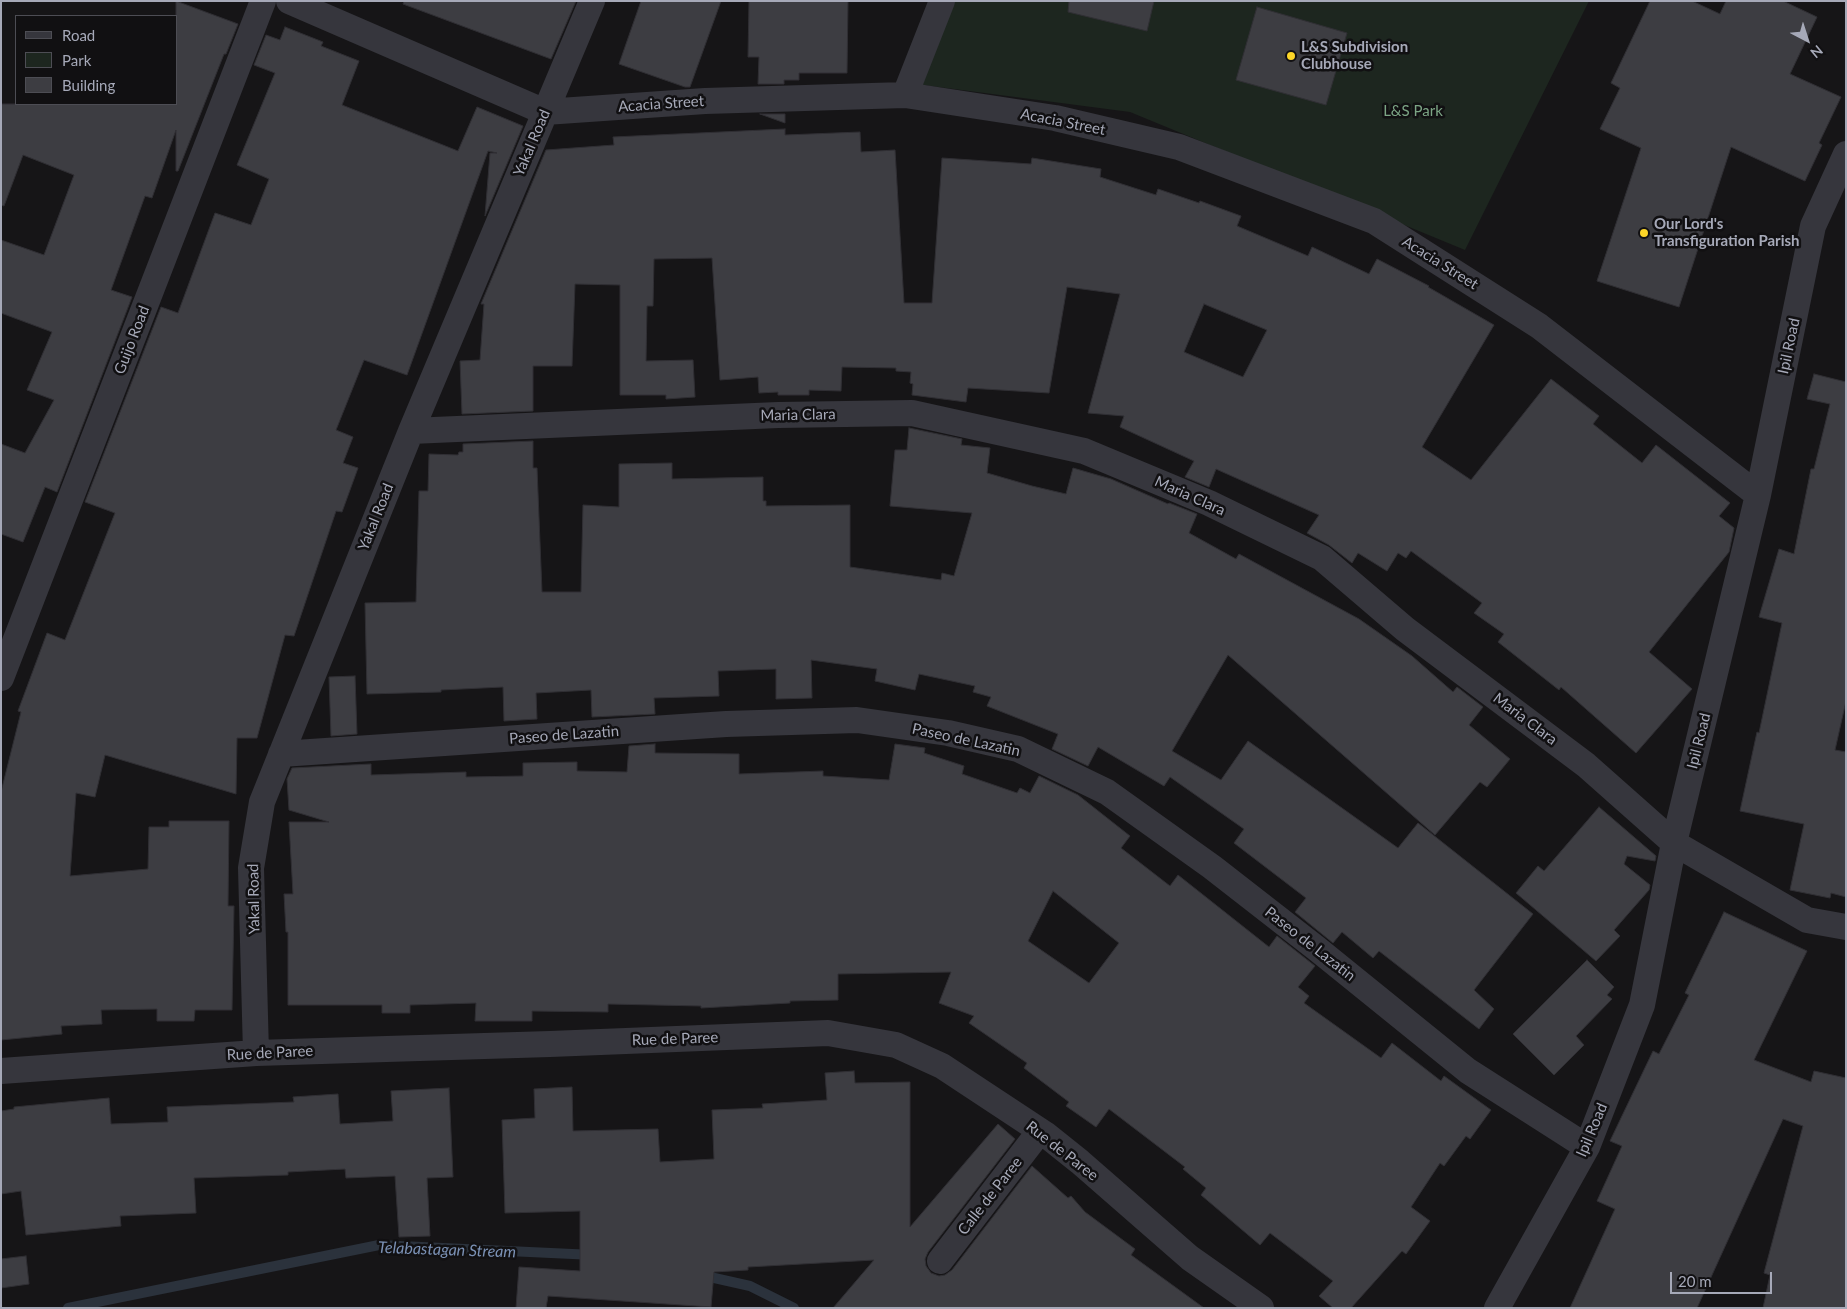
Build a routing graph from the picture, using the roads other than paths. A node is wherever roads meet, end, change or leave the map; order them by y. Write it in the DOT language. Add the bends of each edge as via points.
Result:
graph roads {
  1 [pos="263,1"];
  2 [pos="289,1"];
  3 [pos="592,1"];
  4 [pos="942,1"];
  5 [pos="905,95"];
  6 [pos="544,112"];
  7 [pos="1846,154"];
  8 [pos="411,431"];
  9 [pos="1758,495"];
  10 [pos="1,678"];
  11 [pos="281,754"];
  12 [pos="1674,843"];
  13 [pos="1846,927"];
  14 [pos="256,1053"];
  15 [pos="1,1072"];
  16 [pos="1040,1132"];
  17 [pos="1587,1148"];
  18 [pos="940,1261"];
  19 [pos="1262,1308"];
  20 [pos="1497,1308"];
  1 -- 10 [label="street, Guijo Road"];
  2 -- 6 [label="street, Acacia Street"];
  3 -- 6 [label="street, Yakal Road"];
  4 -- 5 [label="street"];
  5 -- 6 [label="street, Acacia Street" via="705,101"];
  5 -- 9 [label="street, Acacia Street" via="1055,118 1179,147 1374,221 1539,326"];
  6 -- 8 [label="street, Yakal Road"];
  7 -- 9 [label="street, Ipil Road" via="1813,226"];
  8 -- 11 [label="street, Yakal Road"];
  8 -- 12 [label="street, Maria Clara" via="778,415 912,413 1084,451 1209,502 1322,558 1405,628 1586,765"];
  9 -- 12 [label="street, Ipil Road"];
  11 -- 14 [label="street, Yakal Road" via="262,802 251,868"];
  11 -- 17 [label="street, Paseo de Lazatin" via="726,724 857,720 948,733 1018,749 1107,792 1220,873 1468,1071"];
  12 -- 13 [label="street, Maria Clara" via="1807,920"];
  12 -- 17 [label="street, Ipil Road" via="1642,1005"];
  14 -- 15 [label="street, Rue de Paree"];
  14 -- 16 [label="street, Rue de Paree" via="828,1033 896,1045 942,1066"];
  16 -- 18 [label="street, Calle de Paree"];
  16 -- 19 [label="street, Rue de Paree" via="1080,1162 1190,1258"];
  17 -- 20 [label="street, Ipil Road"];
}
